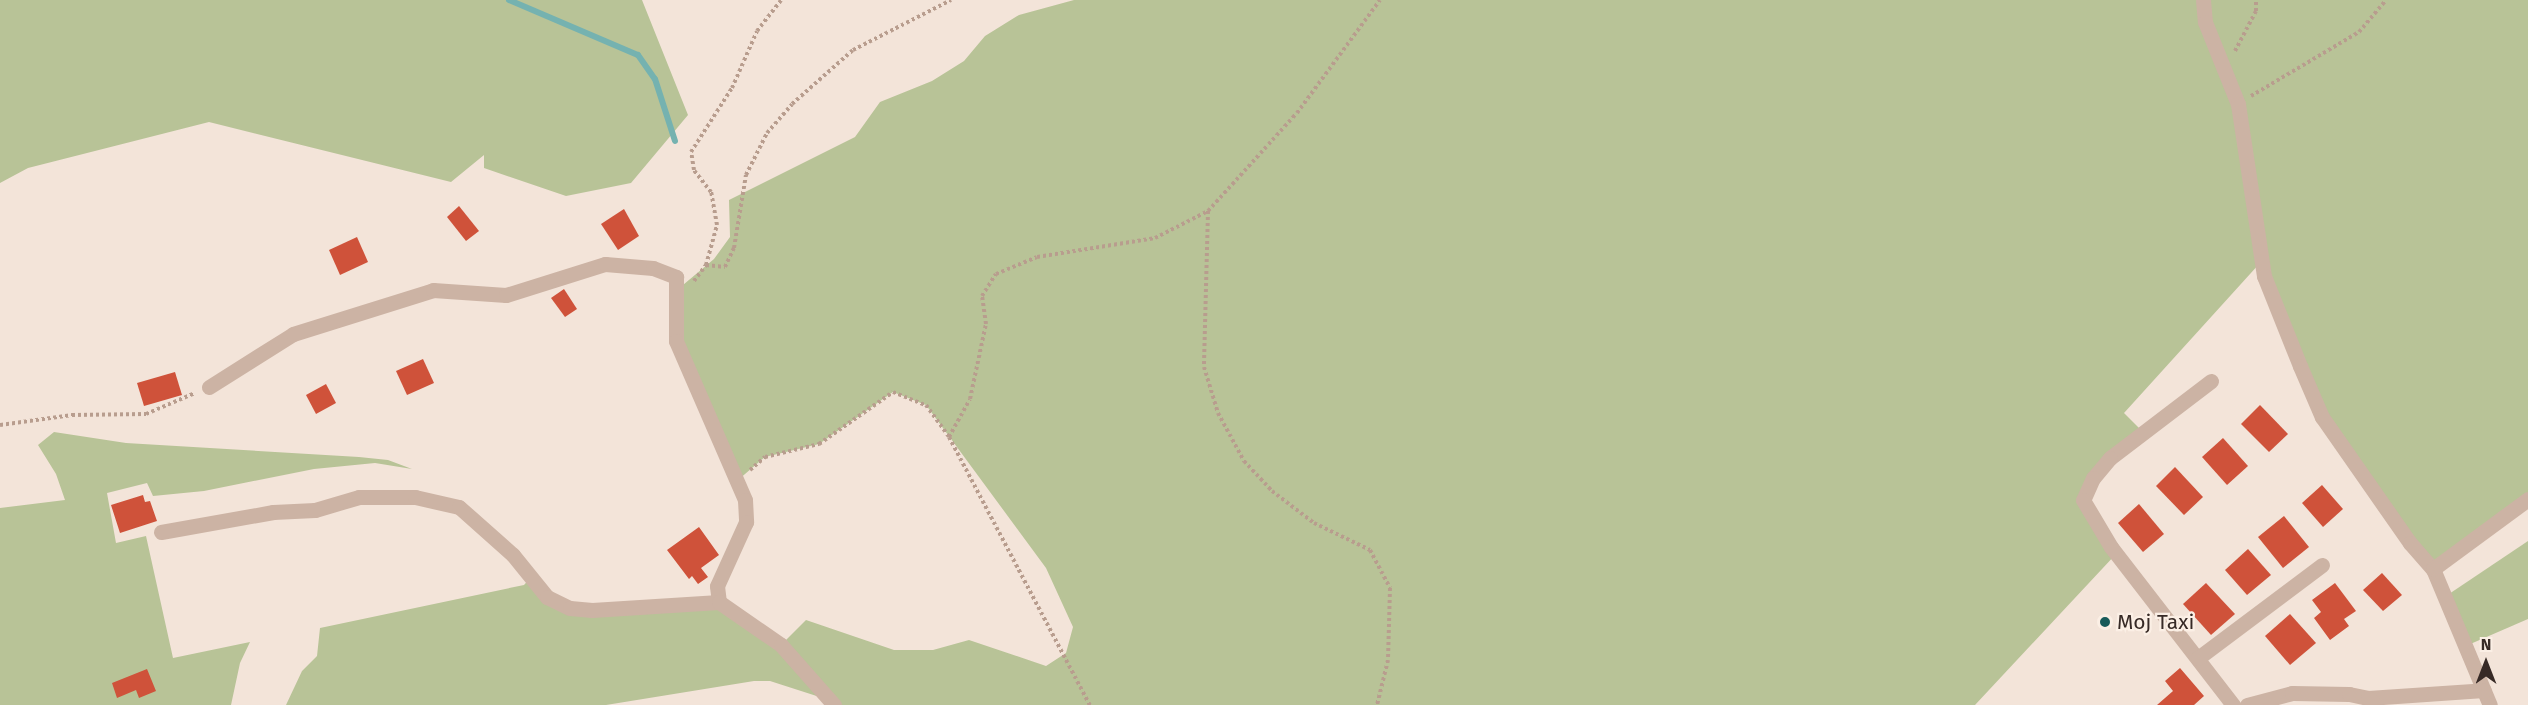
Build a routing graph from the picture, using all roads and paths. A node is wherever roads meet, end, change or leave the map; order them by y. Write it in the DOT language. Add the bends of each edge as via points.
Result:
graph roads {
  1 [pos="781,0"];
  2 [pos="951,0"];
  3 [pos="1380,0"];
  4 [pos="2203,0"];
  5 [pos="2256,0"];
  6 [pos="2386,0"];
  7 [pos="2225,71"];
  8 [pos="2238,104"];
  9 [pos="1208,211"];
  10 [pos="706,265"];
  11 [pos="675,305"];
  12 [pos="2211,381"];
  13 [pos="208,387"];
  14 [pos="0,425"];
  15 [pos="949,437"];
  16 [pos="738,480"];
  17 [pos="2528,499"];
  18 [pos="160,532"];
  19 [pos="2322,565"];
  20 [pos="2433,569"];
  21 [pos="719,602"];
  22 [pos="2198,658"];
  23 [pos="2484,690"];
  24 [pos="2372,701"];
  25 [pos="834,705"];
  26 [pos="1090,705"];
  27 [pos="1377,705"];
  28 [pos="2233,705"];
  29 [pos="2247,705"];
  30 [pos="2490,705"];
  1 -- 10 [label="path" via="757,31 732,88 690,152 694,170 711,192 717,225"];
  2 -- 10 [label="path" via="853,50 792,104 767,132 746,175 734,248 725,267"];
  3 -- 9 [label="path" via="1297,113"];
  4 -- 7 [label="street" via="2205,22"];
  5 -- 7 [label="path" via="2256,11"];
  6 -- 8 [label="path" via="2359,33"];
  7 -- 8 [label="street"];
  8 -- 20 [label="street" via="2250,163 2256,244 2264,276 2300,366 2322,417 2410,543"];
  9 -- 15 [label="path" via="1155,238 1037,257 996,274 982,296 986,324 970,399"];
  9 -- 27 [label="path" via="1204,367 1218,413 1244,461 1272,491 1314,523 1370,550 1390,588 1388,660"];
  10 -- 11 [label="path"];
  11 -- 13 [label="street" via="676,276 604,264 506,295 433,290 292,334"];
  11 -- 16 [label="street" via="676,341 684,368"];
  12 -- 22 [label="street" via="2110,458 2093,478 2083,500 2111,547"];
  13 -- 14 [label="path" via="146,414 72,416"];
  15 -- 16 [label="path" via="926,405 893,392 819,444 765,457"];
  15 -- 26 [label="path"];
  16 -- 21 [label="street" via="745,500 746,522 717,586"];
  17 -- 20 [label="street"];
  18 -- 21 [label="street" via="273,512 315,510 359,497 415,497 459,507 513,555 546,597 570,608"];
  19 -- 22 [label="street"];
  20 -- 23 [label="street"];
  21 -- 25 [label="street" via="781,645"];
  22 -- 28 [label="street"];
  23 -- 24 [label="street"];
  23 -- 30 [label="street"];
  24 -- 29 [label="street" via="2292,693"];
}
